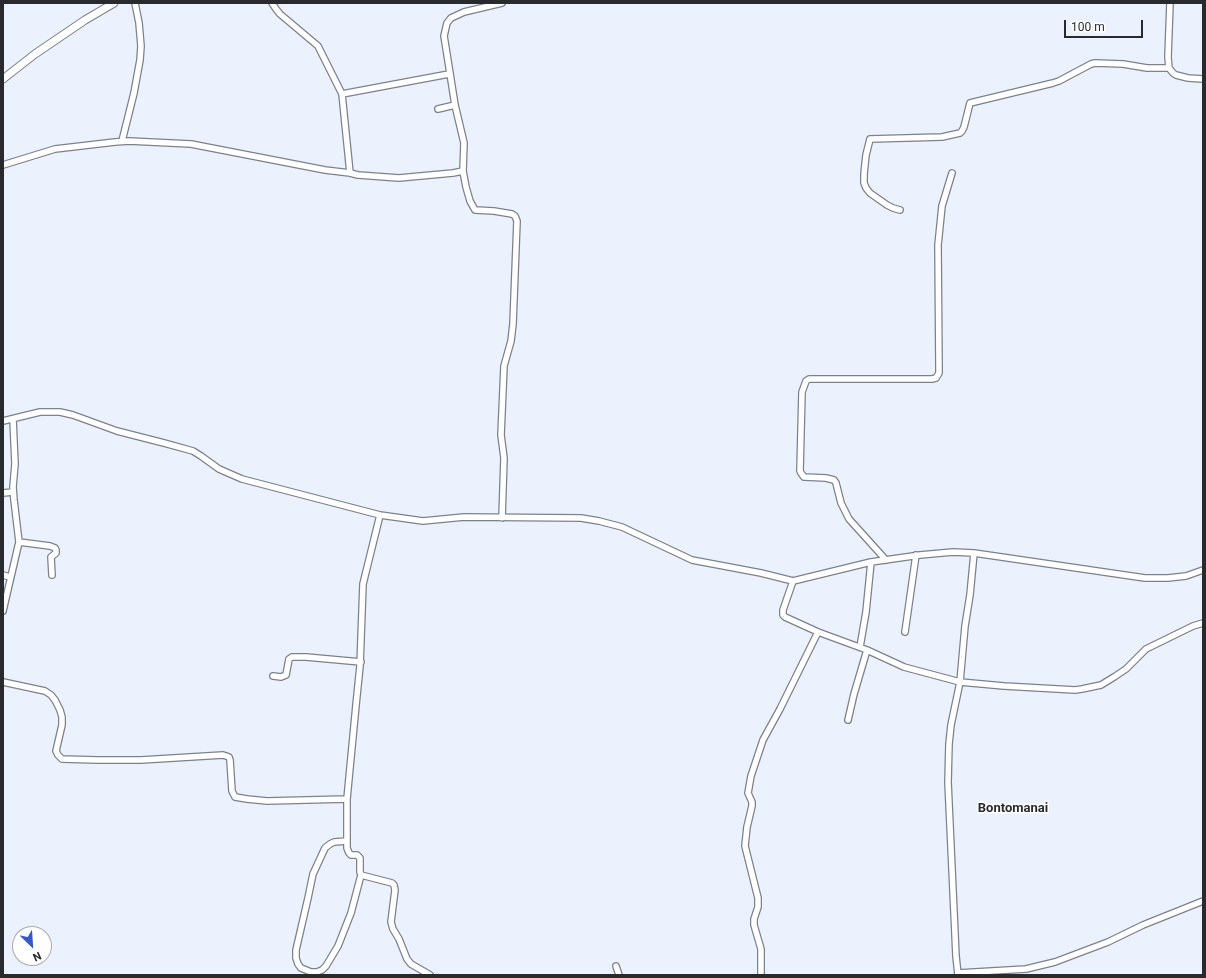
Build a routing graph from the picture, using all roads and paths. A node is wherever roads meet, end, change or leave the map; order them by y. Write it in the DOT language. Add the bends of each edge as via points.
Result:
graph roads {
  1 [pos="114,3"];
  2 [pos="135,3"];
  3 [pos="272,3"];
  4 [pos="502,3"];
  5 [pos="1170,3"];
  6 [pos="1170,68"];
  7 [pos="450,74"];
  8 [pos="3,79"];
  9 [pos="1203,79"];
  10 [pos="342,94"];
  11 [pos="455,105"];
  12 [pos="438,109"];
  13 [pos="122,142"];
  14 [pos="3,165"];
  15 [pos="463,171"];
  16 [pos="350,173"];
  17 [pos="952,173"];
  18 [pos="900,210"];
  19 [pos="13,419"];
  20 [pos="3,421"];
  21 [pos="13,492"];
  22 [pos="3,493"];
  23 [pos="380,515"];
  24 [pos="502,518"];
  25 [pos="19,542"];
  26 [pos="974,554"];
  27 [pos="916,555"];
  28 [pos="886,560"];
  29 [pos="871,562"];
  30 [pos="1203,570"];
  31 [pos="3,575"];
  32 [pos="52,575"];
  33 [pos="10,577"];
  34 [pos="793,581"];
  35 [pos="3,611"];
  36 [pos="1203,623"];
  37 [pos="818,632"];
  38 [pos="905,632"];
  39 [pos="860,647"];
  40 [pos="867,650"];
  41 [pos="361,662"];
  42 [pos="273,676"];
  43 [pos="3,682"];
  44 [pos="960,682"];
  45 [pos="848,720"];
  46 [pos="347,799"];
  47 [pos="347,841"];
  48 [pos="361,875"];
  49 [pos="1203,901"];
  50 [pos="616,966"];
  51 [pos="958,974"];
  52 [pos="430,975"];
  53 [pos="619,975"];
  54 [pos="761,975"];
  1 -- 8 [label="main road" via="35,54"];
  2 -- 13 [label="street" via="141,46 140,60"];
  3 -- 10 [label="street" via="280,14 318,46"];
  4 -- 7 [label="street" via="464,12 449,20 444,36"];
  5 -- 6 [label="street"];
  6 -- 9 [label="street" via="1176,75"];
  6 -- 18 [label="street" via="1095,63 1053,83 970,103 964,128 960,133 941,137 870,139 864,174 866,188 887,205"];
  7 -- 10 [label="street"];
  7 -- 11 [label="street"];
  10 -- 16 [label="street"];
  11 -- 12 [label="street"];
  11 -- 15 [label="street" via="464,143"];
  13 -- 14 [label="street" via="55,149"];
  13 -- 16 [label="street" via="191,144"];
  15 -- 16 [label="street" via="399,178 358,176"];
  15 -- 24 [label="street" via="470,201 475,210 512,214 517,221 513,324 504,366"];
  17 -- 28 [label="street" via="942,206 938,245 939,373 936,378 809,379 802,392 801,474 835,482 849,519"];
  19 -- 20 [label="street"];
  19 -- 21 [label="street"];
  19 -- 23 [label="street" via="40,412 73,415 117,431 193,451 219,469 242,479"];
  21 -- 22 [label="street"];
  21 -- 25 [label="street"];
  23 -- 24 [label="street" via="423,521 464,517"];
  23 -- 41 [label="street" via="363,584"];
  24 -- 34 [label="street" via="580,518 599,521 622,527 692,560"];
  25 -- 32 [label="street" via="55,548 56,553 51,557"];
  25 -- 33 [label="street"];
  26 -- 27 [label="street" via="953,552"];
  26 -- 30 [label="street" via="1145,578 1186,576"];
  26 -- 44 [label="street"];
  27 -- 28 [label="street"];
  27 -- 38 [label="street"];
  28 -- 29 [label="street"];
  29 -- 34 [label="street"];
  29 -- 39 [label="street"];
  31 -- 33 [label="street"];
  33 -- 35 [label="street"];
  34 -- 37 [label="street" via="783,615"];
  36 -- 44 [label="street" via="1146,649 1126,669 1101,685 1075,690"];
  37 -- 39 [label="street"];
  37 -- 54 [label="street" via="763,740 748,793 752,806 745,846 758,898 754,925 761,949"];
  39 -- 40 [label="street"];
  40 -- 44 [label="street" via="904,667"];
  40 -- 45 [label="street"];
  41 -- 42 [label="street" via="292,657 289,659 286,675"];
  41 -- 46 [label="street"];
  43 -- 46 [label="street" via="45,691 55,700 62,717 56,752 62,759 141,760 223,755 230,760 232,791 235,797 267,802"];
  44 -- 51 [label="street" via="949,744 948,782"];
  46 -- 47 [label="street"];
  47 -- 48 [label="street" via="349,853 360,858"];
  47 -- 48 [label="street" via="334,842 325,848 313,874 296,950 296,958 301,968 317,972 326,966 338,946 351,913"];
  48 -- 52 [label="street" via="394,885 391,922 393,929 411,964"];
  49 -- 51 [label="street" via="1055,962 1026,969"];
  50 -- 53 [label="street"];
}
